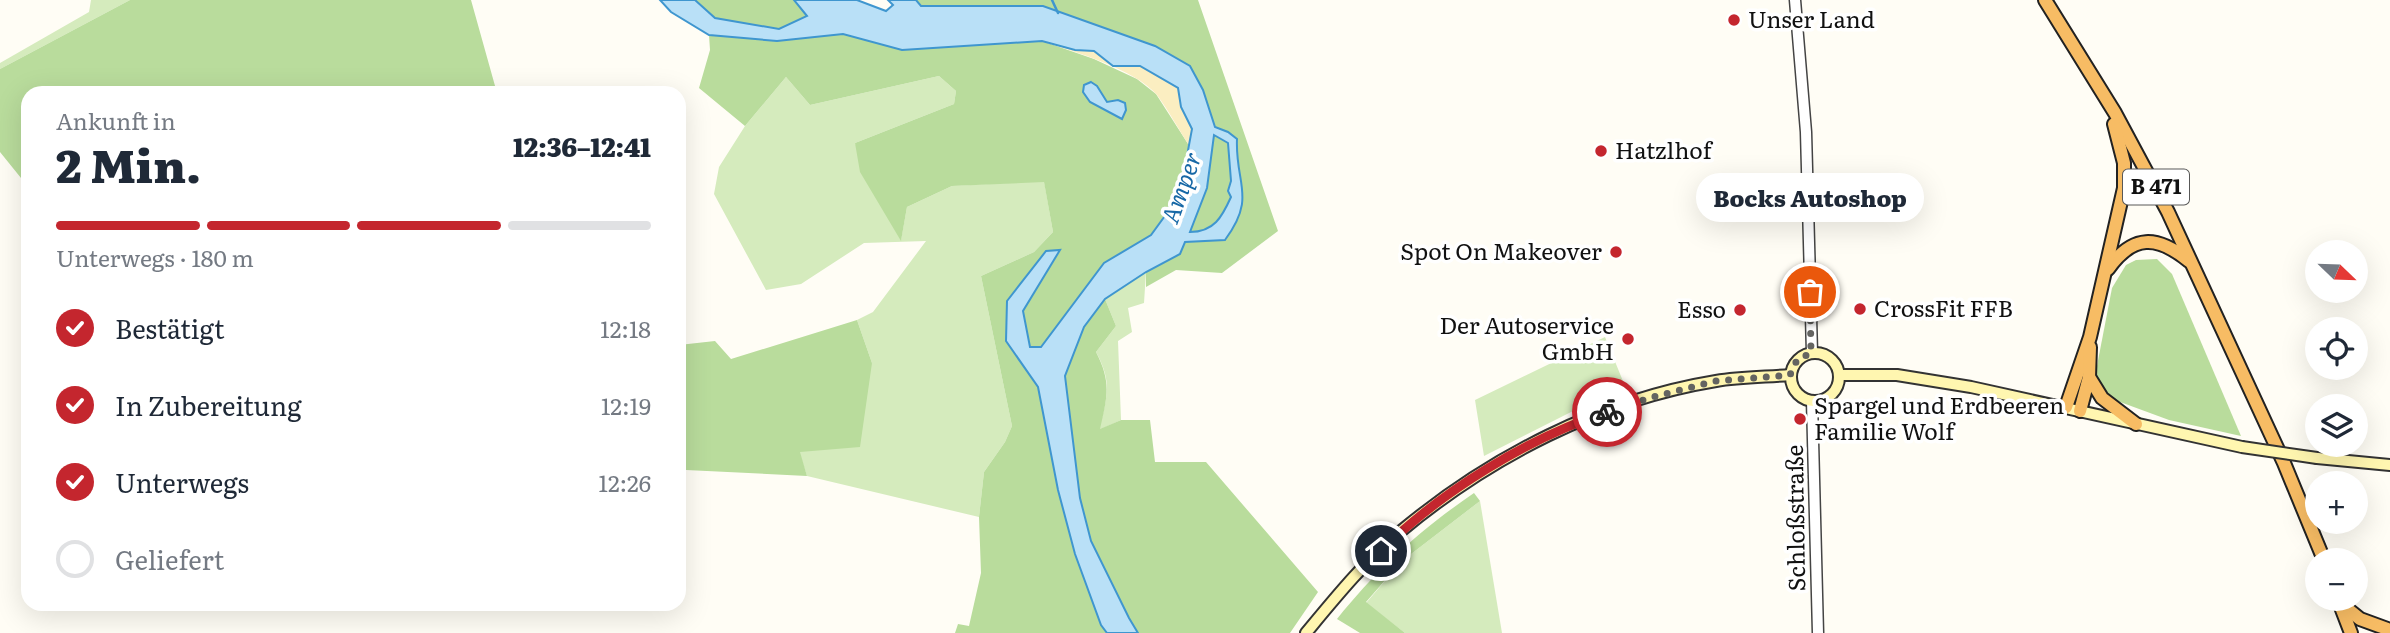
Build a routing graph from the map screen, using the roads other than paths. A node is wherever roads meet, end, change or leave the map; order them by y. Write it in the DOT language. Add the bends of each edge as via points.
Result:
graph roads {
  1 [pos="1795,0"];
  2 [pos="2045,0"];
  3 [pos="2115,113"];
  4 [pos="2192,264"];
  5 [pos="2106,273"];
  6 [pos="2090,337"];
  7 [pos="1811,353"];
  8 [pos="1839,374"];
  9 [pos="1790,375"];
  10 [pos="2090,377"];
  11 [pos="1812,401"];
  12 [pos="2066,407"];
  13 [pos="2080,411"];
  14 [pos="2136,424"];
  15 [pos="2390,465"];
  16 [pos="2318,548"];
  17 [pos="2343,611"];
  18 [pos="2351,611"];
  19 [pos="2390,630"];
  20 [pos="1306,633"];
  21 [pos="1818,633"];
  22 [pos="2351,633"];
  1 -- 7 [label="street" via="1806,132"];
  2 -- 3 [label="highway, B 471"];
  3 -- 4 [label="highway, B 471"];
  3 -- 5 [label="highway" via="2125,176"];
  4 -- 5 [label="highway" via="2173,248 2149,242 2124,251"];
  4 -- 16 [label="highway, B 471"];
  5 -- 6 [label="highway"];
  6 -- 10 [label="highway"];
  6 -- 12 [label="highway"];
  7 -- 8 [label="main road" via="1826,356"];
  7 -- 9 [label="main road" via="1797,360"];
  8 -- 11 [label="main road" via="1832,394"];
  8 -- 12 [label="main road" via="1897,375"];
  9 -- 11 [label="main road" via="1794,390"];
  9 -- 20 [label="main road" via="1716,381 1653,397 1582,420 1499,461 1399,533 1344,587"];
  10 -- 13 [label="highway"];
  10 -- 14 [label="highway" via="2102,398"];
  11 -- 21 [label="street, Schloßstraße"];
  12 -- 13 [label="main road"];
  13 -- 14 [label="main road"];
  14 -- 15 [label="main road, bridge" via="2242,447"];
  17 -- 22 [label="highway"];
  18 -- 19 [label="highway"];
}
